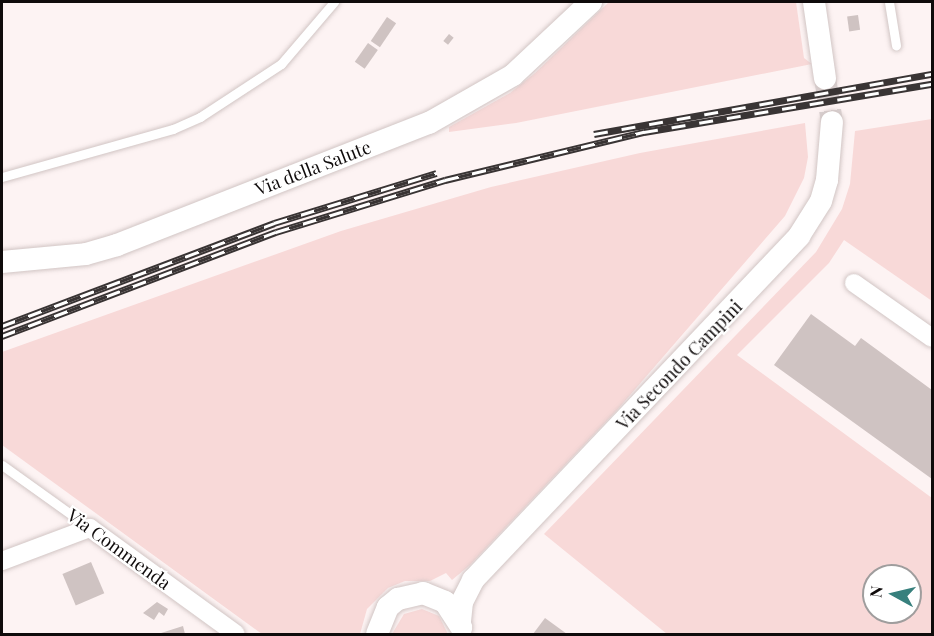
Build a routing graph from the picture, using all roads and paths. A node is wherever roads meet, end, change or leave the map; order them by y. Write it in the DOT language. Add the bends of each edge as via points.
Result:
graph roads {
  1 [pos="334,2"];
  2 [pos="591,2"];
  3 [pos="814,2"];
  4 [pos="889,2"];
  5 [pos="896,45"];
  6 [pos="825,78"];
  7 [pos="832,122"];
  8 [pos="2,177"];
  9 [pos="2,262"];
  10 [pos="854,283"];
  11 [pos="933,338"];
  12 [pos="2,465"];
  13 [pos="90,528"];
  14 [pos="2,561"];
  15 [pos="473,580"];
  16 [pos="423,593"];
  17 [pos="461,628"];
  18 [pos="236,634"];
  19 [pos="377,634"];
  1 -- 8 [label="lane" via="280,64 200,117 173,129"];
  2 -- 9 [label="street, Via della Salute" via="513,75 429,123 117,245 86,254"];
  3 -- 6 [label="street"];
  4 -- 5 [label="lane"];
  7 -- 15 [label="street, Via Secondo Campini" via="827,180 821,201 799,236"];
  10 -- 11 [label="street"];
  12 -- 13 [label="lane, Via Commenda"];
  13 -- 14 [label="street"];
  13 -- 18 [label="street, Via Commenda"];
  15 -- 16 [label="street, Via Secondo Campini" via="451,591"];
  15 -- 17 [label="street, Via Secondo Campini" via="462,602"];
  16 -- 17 [label="street" via="445,602"];
  16 -- 19 [label="street, Via Secondo Campini" via="398,599 388,607"];
}
